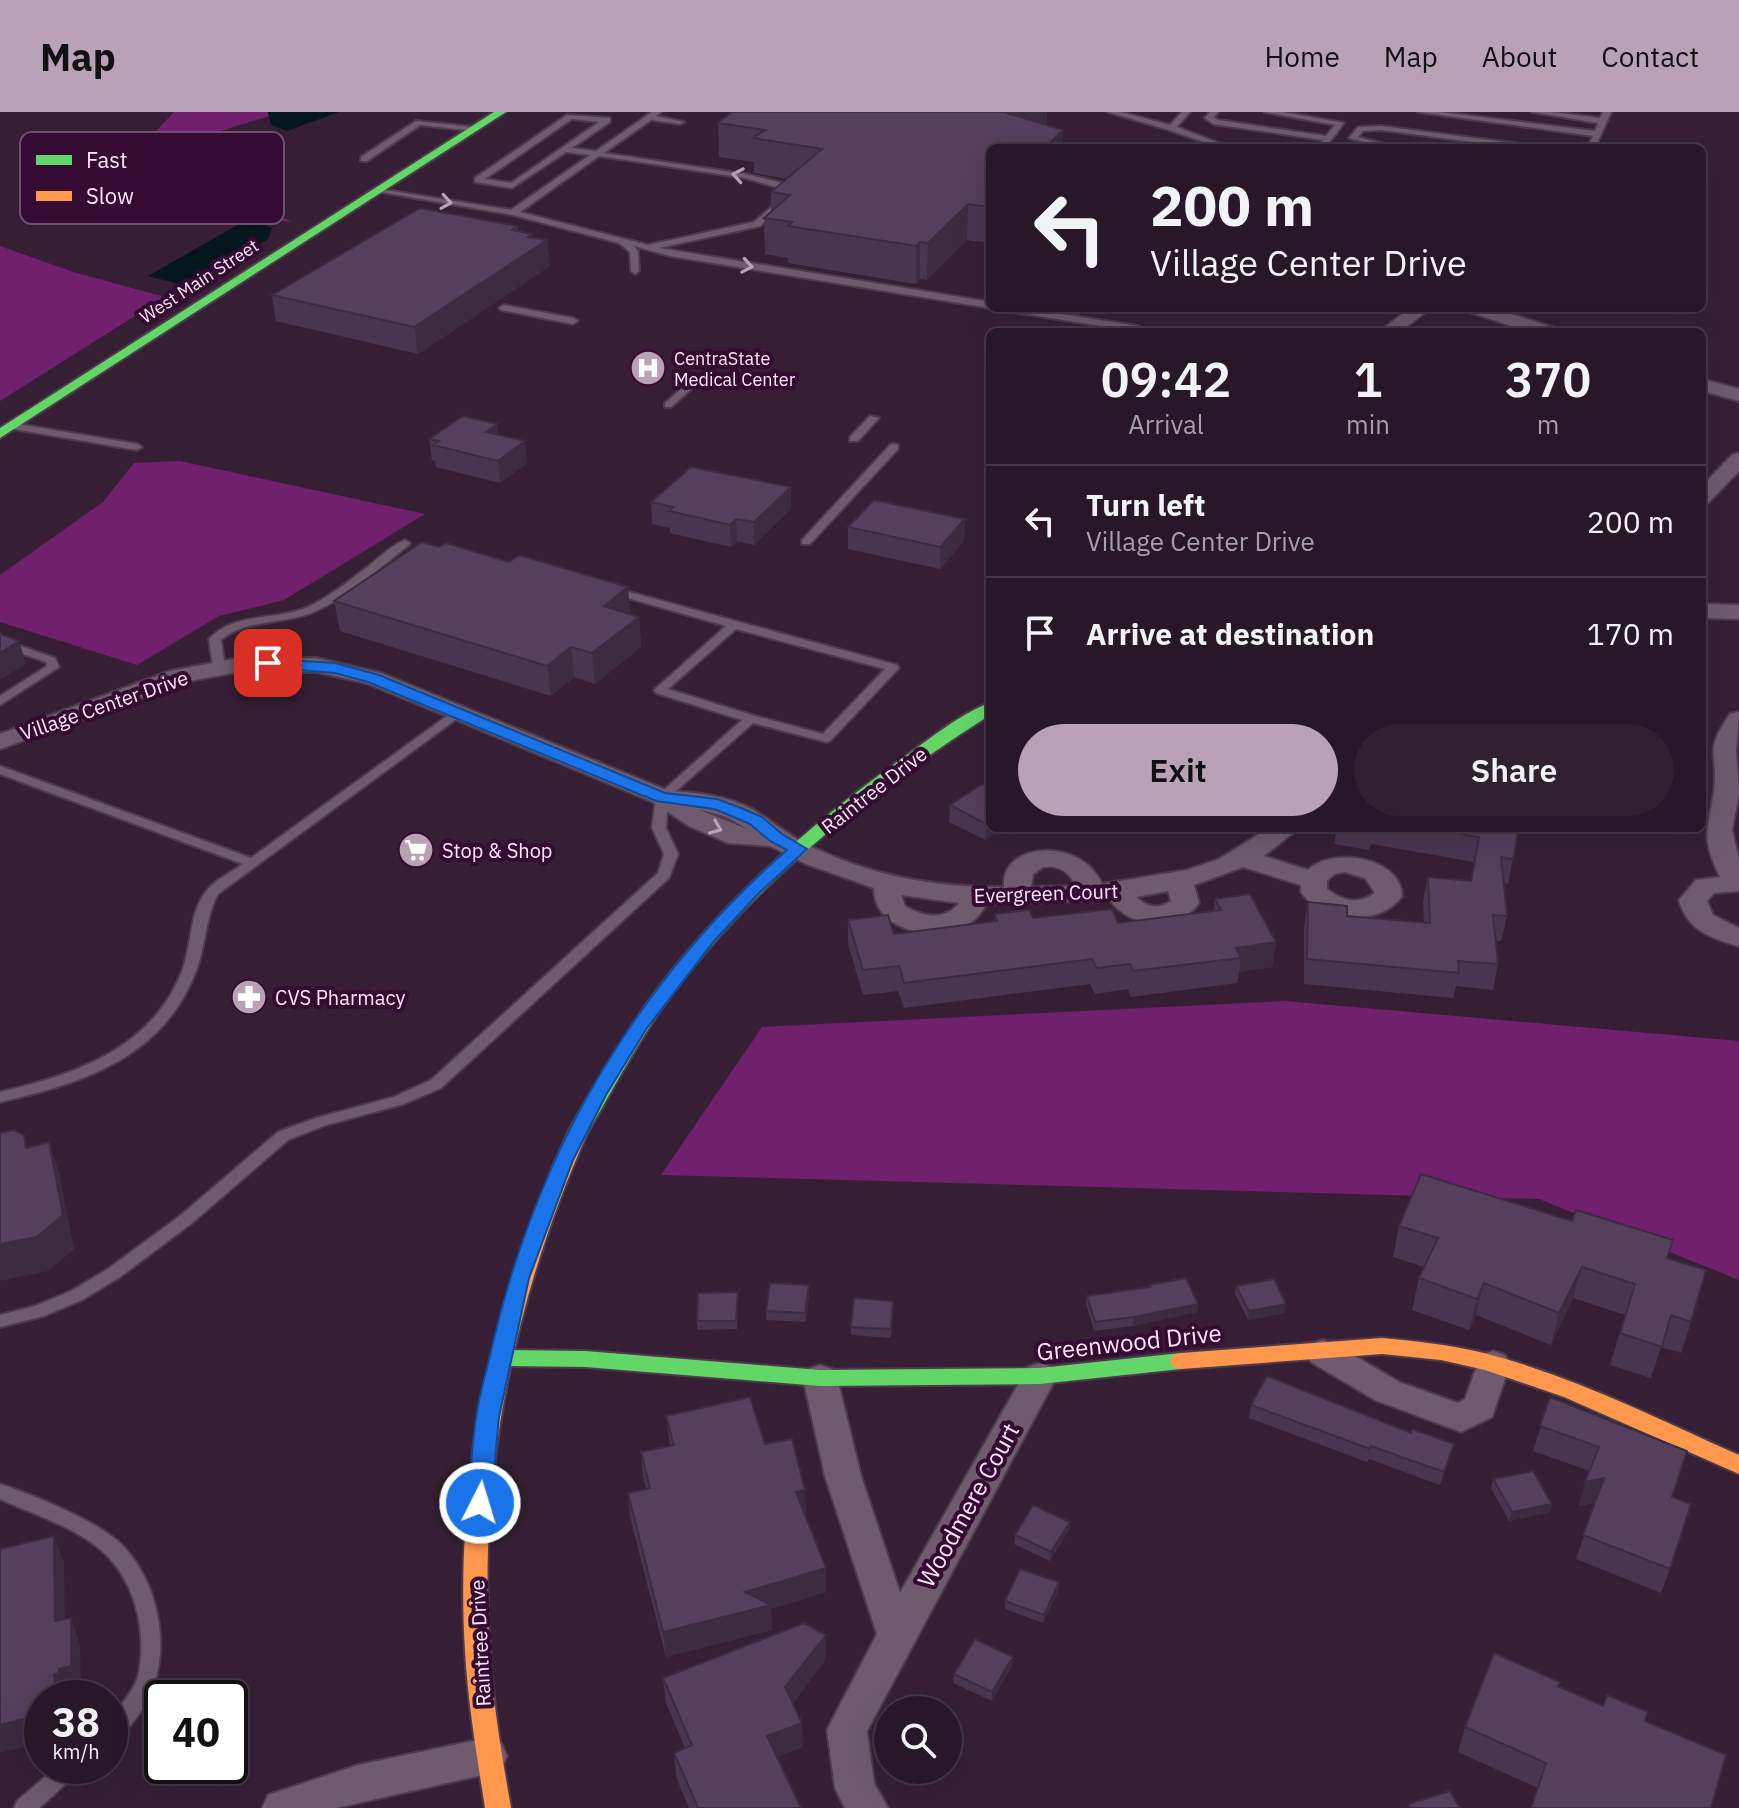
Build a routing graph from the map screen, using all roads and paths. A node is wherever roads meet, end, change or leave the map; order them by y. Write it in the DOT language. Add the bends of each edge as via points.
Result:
graph roads {
  1 [pos="501,112"];
  2 [pos="1112,112"];
  3 [pos="1186,112"];
  4 [pos="1214,112"];
  5 [pos="1268,112"];
  6 [pos="1422,112"];
  7 [pos="1536,112"];
  8 [pos="1607,112"];
  9 [pos="653,115"];
  10 [pos="1603,121"];
  11 [pos="680,122"];
  12 [pos="1172,128"];
  13 [pos="474,129"];
  14 [pos="1597,134"];
  15 [pos="1329,139"];
  16 [pos="1217,144"];
  17 [pos="1325,144"];
  18 [pos="1378,144"];
  19 [pos="1505,144"];
  20 [pos="1593,144"];
  21 [pos="565,149"];
  22 [pos="597,154"];
  23 [pos="364,159"];
  24 [pos="379,191"];
  25 [pos="513,213"];
  26 [pos="619,239"];
  27 [pos="650,247"];
  28 [pos="635,271"];
  29 [pos="986,304"];
  30 [pos="504,308"];
  31 [pos="1031,312"];
  32 [pos="1416,312"];
  33 [pos="1487,312"];
  34 [pos="1075,319"];
  35 [pos="573,321"];
  36 [pos="1085,328"];
  37 [pos="1132,328"];
  38 [pos="1394,328"];
  39 [pos="1536,328"];
  40 [pos="692,384"];
  41 [pos="1706,386"];
  42 [pos="1739,395"];
  43 [pos="668,405"];
  44 [pos="874,418"];
  45 [pos="6,430"];
  46 [pos="854,439"];
  47 [pos="137,447"];
  48 [pos="894,447"];
  49 [pos="1739,459"];
  50 [pos="1706,489"];
  51 [pos="806,542"];
  52 [pos="405,543"];
  53 [pos="598,586"];
  54 [pos="1706,611"];
  55 [pos="1739,612"];
  56 [pos="734,625"];
  57 [pos="0,642"];
  58 [pos="219,668"];
  59 [pos="0,701"];
  60 [pos="986,711"];
  61 [pos="458,712"];
  62 [pos="751,719"];
  63 [pos="1739,719"];
  64 [pos="0,742"];
  65 [pos="1713,742"];
  66 [pos="0,770"];
  67 [pos="1714,784"];
  68 [pos="662,797"];
  69 [pos="1280,832"];
  70 [pos="787,844"];
  71 [pos="1244,858"];
  72 [pos="251,862"];
  73 [pos="1314,879"];
  74 [pos="1738,883"];
  75 [pos="1739,937"];
  76 [pos="0,1097"];
  77 [pos="0,1321"];
  78 [pos="1323,1353"];
  79 [pos="501,1358"];
  80 [pos="1493,1364"];
  81 [pos="1040,1376"];
  82 [pos="820,1378"];
  83 [pos="1739,1465"];
  84 [pos="0,1491"];
  85 [pos="896,1635"];
  86 [pos="128,1713"];
  87 [pos="487,1756"];
  88 [pos="51,1784"];
  89 [pos="24,1808"];
  90 [pos="282,1808"];
  91 [pos="498,1808"];
  92 [pos="868,1808"];
  1 -- 13 [label="street, West Main Street"];
  2 -- 12 [label="lane"];
  3 -- 12 [label="lane"];
  4 -- 15 [label="lane" via="1209,118 1216,122"];
  5 -- 15 [label="lane" via="1340,123"];
  6 -- 14 [label="lane"];
  7 -- 10 [label="lane"];
  8 -- 10 [label="lane"];
  9 -- 11 [label="lane"];
  9 -- 22 [label="lane"];
  10 -- 14 [label="lane"];
  12 -- 16 [label="lane"];
  13 -- 23 [label="lane" via="419,123"];
  13 -- 24 [label="street, West Main Street"];
  14 -- 20 [label="lane"];
  15 -- 17 [label="lane"];
  18 -- 19 [label="lane" via="1353,138 1361,129 1381,128"];
  21 -- 21 [label="lane" via="512,186 478,180 570,117 607,120"];
  21 -- 22 [label="lane"];
  22 -- 25 [label="lane"];
  27 -- 22 [label="lane, one-way" via="757,224 794,191 775,182 676,162"];
  24 -- 25 [label="lane, one-way"];
  24 -- 45 [label="street, West Main Street"];
  25 -- 26 [label="lane"];
  26 -- 27 [label="lane"];
  26 -- 28 [label="lane" via="634,251"];
  27 -- 29 [label="lane, one-way"];
  30 -- 35 [label="lane"];
  31 -- 34 [label="lane"];
  32 -- 38 [label="street"];
  33 -- 39 [label="street"];
  34 -- 36 [label="lane"];
  34 -- 37 [label="lane"];
  40 -- 43 [label="lane"];
  41 -- 42 [label="street"];
  44 -- 46 [label="lane"];
  45 -- 47 [label="lane"];
  48 -- 51 [label="lane"];
  49 -- 50 [label="street"];
  52 -- 58 [label="lane" via="317,607 224,630 215,639"];
  53 -- 56 [label="lane"];
  54 -- 55 [label="street"];
  56 -- 62 [label="lane" via="660,690"];
  56 -- 62 [label="lane" via="893,668 826,738"];
  57 -- 59 [label="lane" via="51,660 53,667"];
  58 -- 61 [label="street, Village Center Drive" via="281,663 335,668"];
  58 -- 64 [label="street, Village Center Drive" via="153,684"];
  60 -- 70 [label="street, Raintree Drive"];
  61 -- 68 [label="street, Village Center Drive"];
  61 -- 72 [label="lane"];
  62 -- 68 [label="lane"];
  63 -- 65 [label="street"];
  65 -- 67 [label="street" via="1721,754"];
  66 -- 72 [label="lane"];
  67 -- 74 [label="street" via="1719,834"];
  68 -- 70 [label="street, Village Center Drive" via="698,821 737,837"];
  68 -- 77 [label="lane" via="659,828 671,854 664,875 436,1084 416,1096 311,1122 283,1136 97,1285 53,1306"];
  69 -- 71 [label="street"];
  70 -- 71 [label="street, Evergreen Court" via="888,884 896,912 930,923 966,917 975,897 1018,895 1105,893 1140,914 1172,912 1185,903 1179,881"];
  70 -- 79 [label="street, Raintree Drive" via="640,1024 596,1095 563,1160 519,1278"];
  71 -- 73 [label="street"];
  72 -- 76 [label="lane" via="223,882 202,909 179,1001 147,1035 107,1064 55,1086"];
  74 -- 75 [label="street" via="1706,886 1693,900 1700,919"];
  78 -- 80 [label="street, Greenwood Drive" via="1392,1346"];
  78 -- 80 [label="street" via="1387,1391 1461,1418 1480,1407"];
  78 -- 81 [label="street, Greenwood Drive" via="1263,1353"];
  79 -- 82 [label="street, Greenwood Drive" via="585,1359"];
  79 -- 87 [label="street, Raintree Drive" via="487,1417 477,1531 476,1611"];
  80 -- 83 [label="street, Greenwood Drive" via="1561,1387"];
  81 -- 82 [label="street, Greenwood Drive"];
  81 -- 85 [label="street, Woodmere Court"];
  82 -- 85 [label="street" via="854,1521"];
  84 -- 86 [label="lane" via="105,1541 125,1560 142,1593 150,1633 148,1677"];
  85 -- 92 [label="street, Woodmere Court" via="847,1730 855,1788"];
  87 -- 90 [label="street" via="386,1774"];
  87 -- 91 [label="street, Raintree Drive"];
  88 -- 89 [label="lane"];
}
